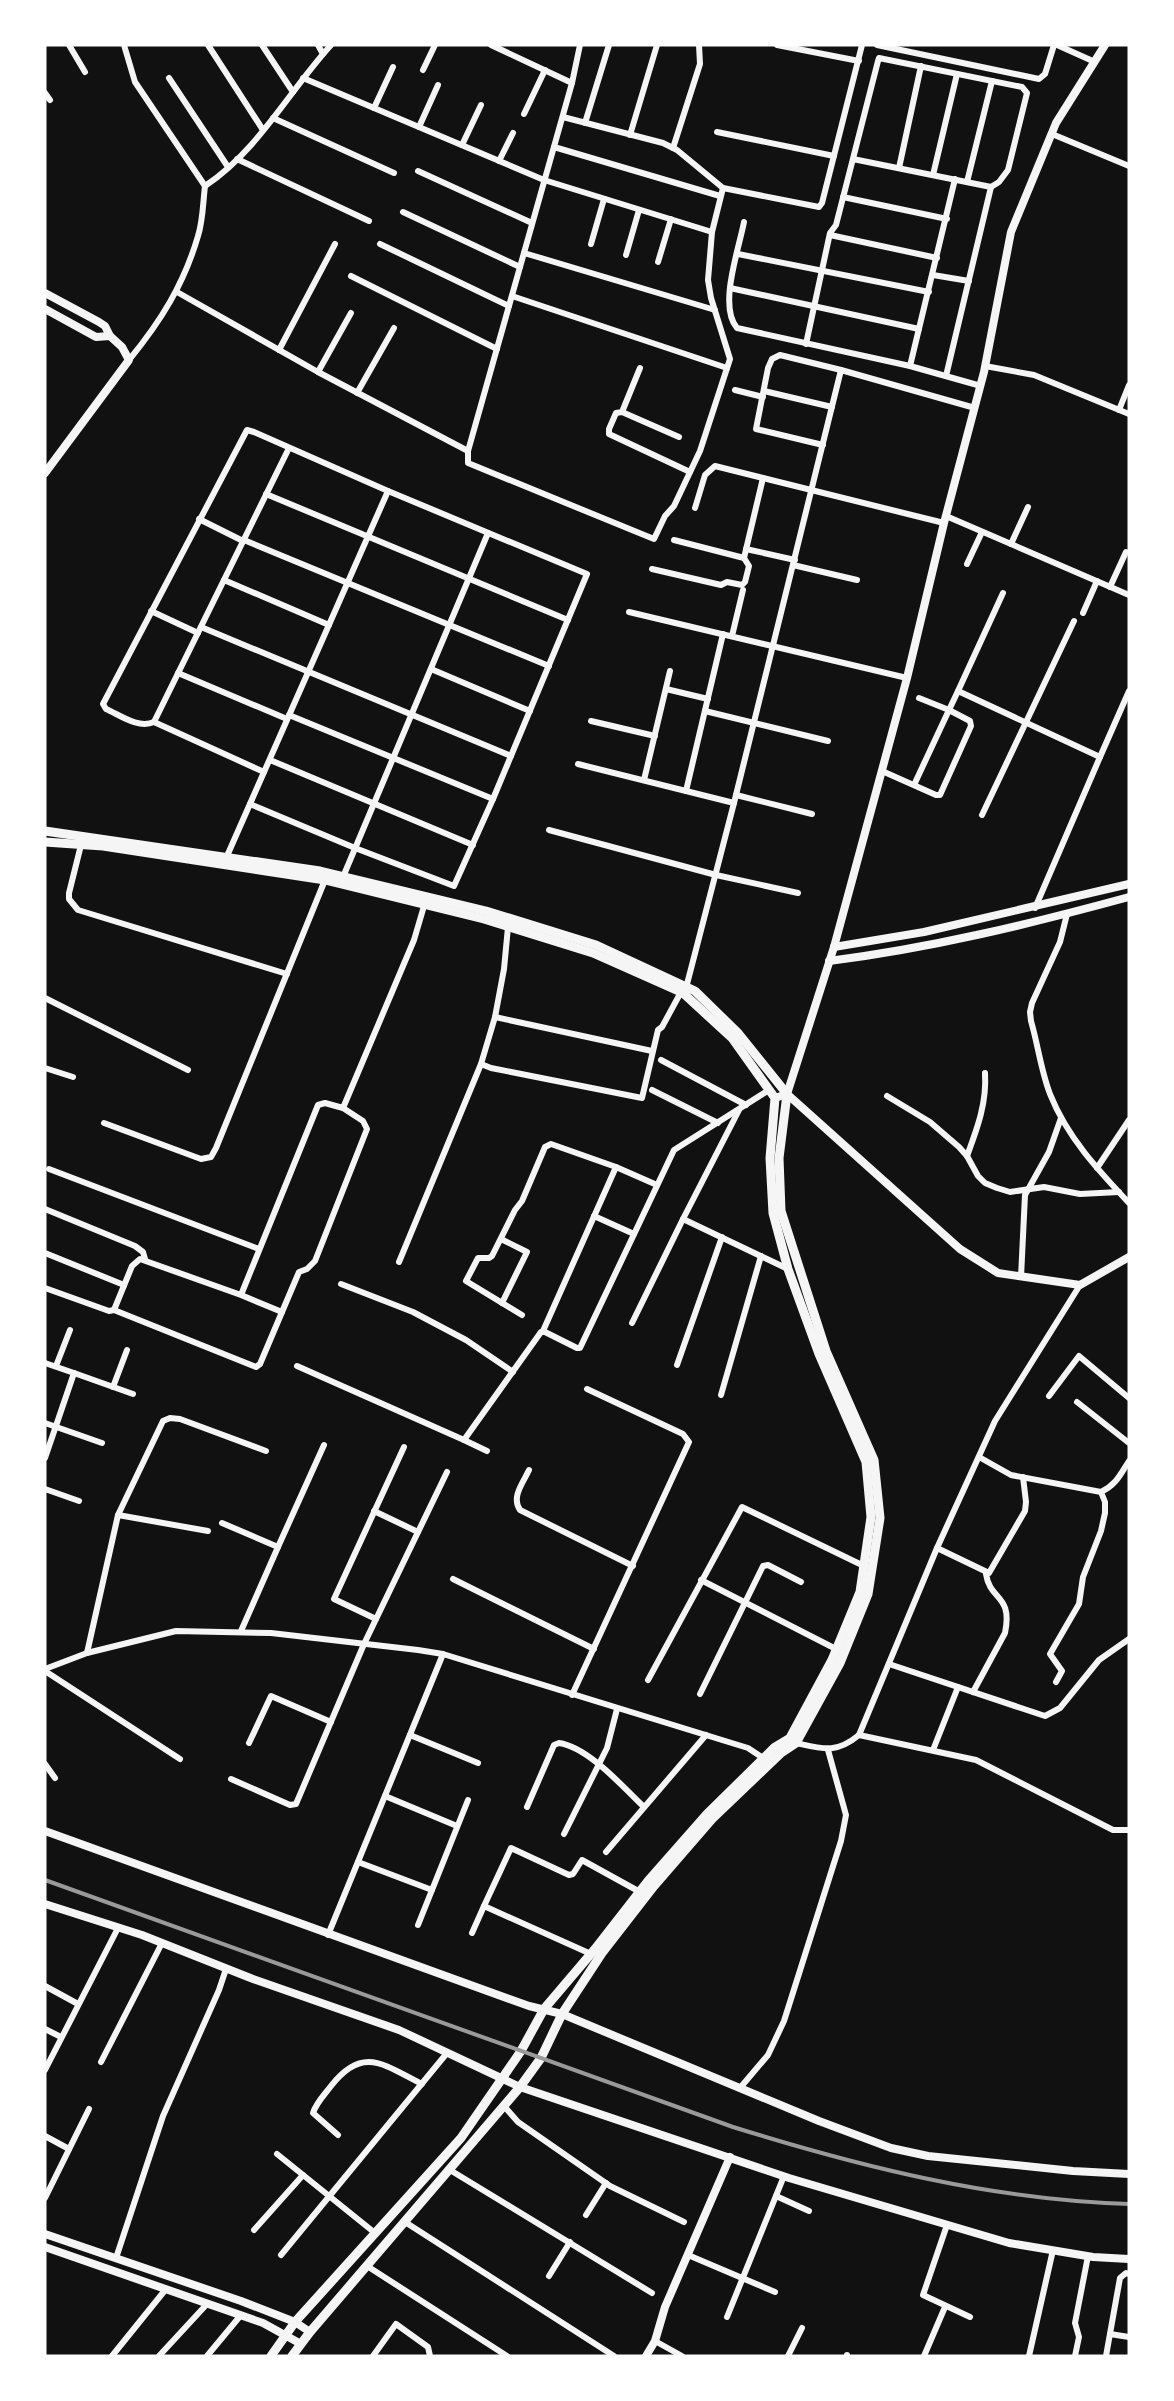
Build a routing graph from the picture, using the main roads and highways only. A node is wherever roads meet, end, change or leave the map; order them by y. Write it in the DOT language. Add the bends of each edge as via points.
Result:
graph roads {
  1 [pos="45,831"];
  2 [pos="45,842"];
  3 [pos="321,877"];
  4 [pos="684,991"];
  5 [pos="767,1761"];
  6 [pos="271,2356"];
  7 [pos="292,2356"];
  1 -- 3 [label="main road" via="227,856"];
  2 -- 3 [label="main road"];
  3 -- 4 [label="main road" via="593,952"];
  3 -- 4 [label="main road" via="343,877 486,911 596,945"];
  4 -- 5 [label="main road" via="732,1038 772,1094 773,1213 819,1354 866,1462 871,1517 860,1592 836,1649 790,1737"];
  4 -- 5 [label="main road" via="695,991 738,1033 787,1094 779,1158 781,1211 826,1352 874,1460 880,1518 868,1594 840,1663 796,1743"];
  5 -- 6 [label="main road" via="706,1814 640,1892 544,2009 461,2138 295,2322"];
  5 -- 7 [label="main road" via="654,1886 602,1953 562,2014 541,2058 520,2086"];
}
